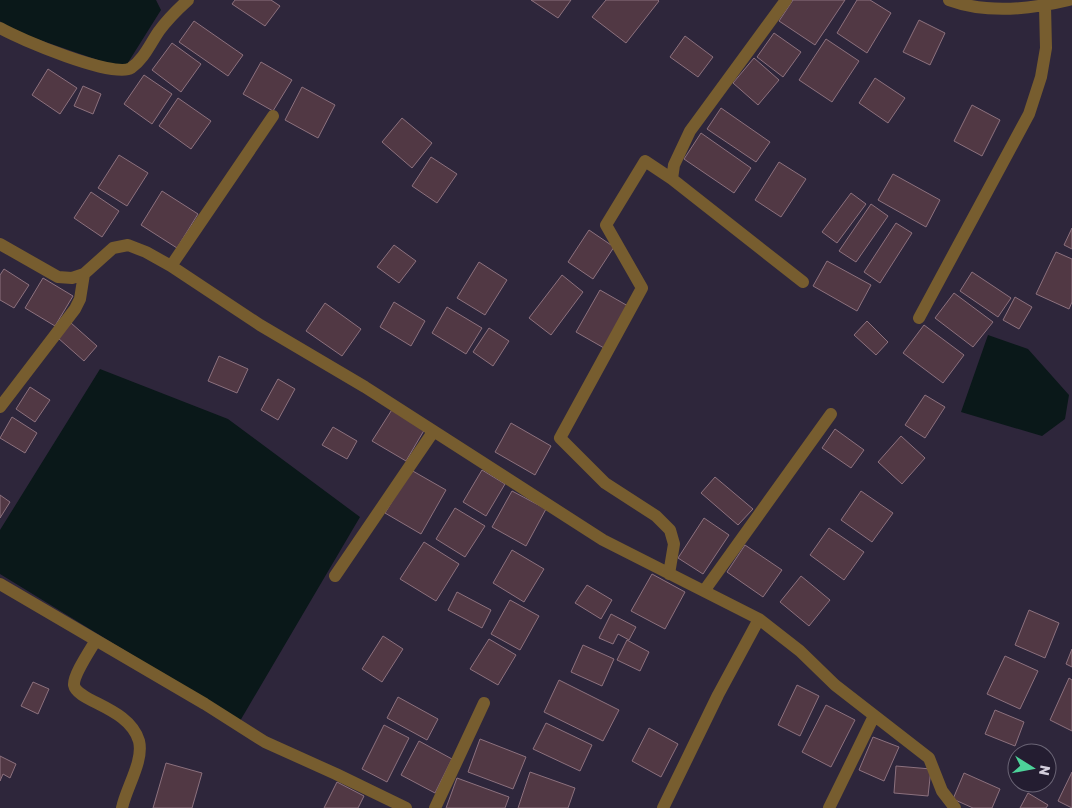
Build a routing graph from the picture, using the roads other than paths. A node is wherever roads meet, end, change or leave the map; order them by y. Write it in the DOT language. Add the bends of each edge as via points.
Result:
graph roads {
  1 [pos="188,0"];
  2 [pos="786,0"];
  3 [pos="950,0"];
  4 [pos="1069,0"];
  5 [pos="1013,4"];
  6 [pos="1045,6"];
  7 [pos="0,28"];
  8 [pos="273,116"];
  9 [pos="672,178"];
  10 [pos="0,244"];
  11 [pos="171,266"];
  12 [pos="84,274"];
  13 [pos="803,282"];
  14 [pos="920,318"];
  15 [pos="0,407"];
  16 [pos="831,414"];
  17 [pos="432,432"];
  18 [pos="669,574"];
  19 [pos="335,576"];
  20 [pos="0,584"];
  21 [pos="704,591"];
  22 [pos="759,619"];
  23 [pos="96,640"];
  24 [pos="484,703"];
  25 [pos="874,716"];
  26 [pos="122,808"];
  27 [pos="406,808"];
  28 [pos="435,808"];
  29 [pos="663,808"];
  30 [pos="829,808"];
  31 [pos="955,808"];
  1 -- 7 [label="street" via="128,70 107,69 38,46"];
  2 -- 9 [label="street" via="690,130 674,165"];
  3 -- 5 [label="street" via="988,8"];
  4 -- 6 [label="street"];
  5 -- 6 [label="street"];
  6 -- 14 [label="street" via="1046,48 1029,114"];
  8 -- 11 [label="street"];
  9 -- 13 [label="street"];
  9 -- 18 [label="street" via="645,161 606,225 642,288 560,438 605,483 656,516 670,530 674,544"];
  10 -- 12 [label="street" via="58,277 72,278"];
  11 -- 12 [label="street" via="128,245 113,248"];
  11 -- 17 [label="street"];
  12 -- 15 [label="street" via="76,309"];
  16 -- 21 [label="street"];
  17 -- 18 [label="street" via="603,540"];
  17 -- 19 [label="street"];
  18 -- 21 [label="street"];
  20 -- 23 [label="street"];
  21 -- 22 [label="street"];
  22 -- 25 [label="street"];
  22 -- 29 [label="street"];
  23 -- 26 [label="street" via="74,684 85,698 124,718 139,742 139,754"];
  23 -- 27 [label="street" via="265,742"];
  24 -- 28 [label="street"];
  25 -- 30 [label="street"];
  25 -- 31 [label="street" via="929,758 942,791"];
}
